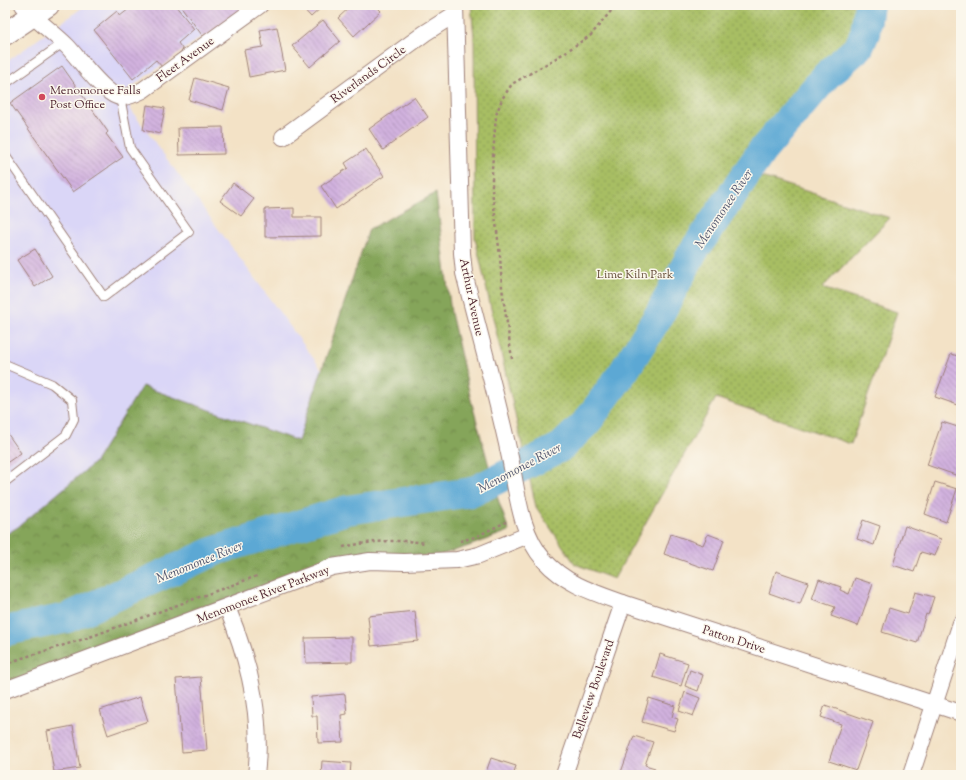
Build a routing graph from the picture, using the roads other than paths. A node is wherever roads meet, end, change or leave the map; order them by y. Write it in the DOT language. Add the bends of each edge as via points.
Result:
graph roads {
  1 [pos="260,5"];
  2 [pos="34,9"];
  3 [pos="455,9"];
  4 [pos="5,34"];
  5 [pos="63,43"];
  6 [pos="5,84"];
  7 [pos="120,97"];
  8 [pos="283,137"];
  9 [pos="5,155"];
  10 [pos="5,364"];
  11 [pos="5,482"];
  12 [pos="528,535"];
  13 [pos="623,603"];
  14 [pos="227,607"];
  15 [pos="961,624"];
  16 [pos="5,690"];
  17 [pos="934,704"];
  18 [pos="961,713"];
  19 [pos="256,775"];
  20 [pos="564,775"];
  21 [pos="911,775"];
  1 -- 7 [label="street, Fleet Avenue" via="144,90"];
  2 -- 4 [label="main road"];
  2 -- 5 [label="street"];
  3 -- 8 [label="street, Riverlands Circle"];
  3 -- 12 [label="street, Arthur Avenue" via="464,274"];
  5 -- 6 [label="lane"];
  5 -- 7 [label="street" via="111,94"];
  7 -- 9 [label="lane" via="130,148 189,232 104,297"];
  10 -- 11 [label="lane" via="52,384 72,400 74,419 66,435"];
  12 -- 13 [label="street, Patton Drive" via="554,570 585,589"];
  12 -- 14 [label="street, Menomonee River Parkway" via="479,555 457,560 370,561 332,567"];
  13 -- 17 [label="street, Patton Drive"];
  13 -- 20 [label="street, Belleview Boulevard"];
  14 -- 16 [label="street, Menomonee River Parkway"];
  14 -- 19 [label="street" via="248,669 255,706"];
  15 -- 17 [label="street"];
  17 -- 18 [label="street, Patton Drive"];
  17 -- 21 [label="street"];
}
